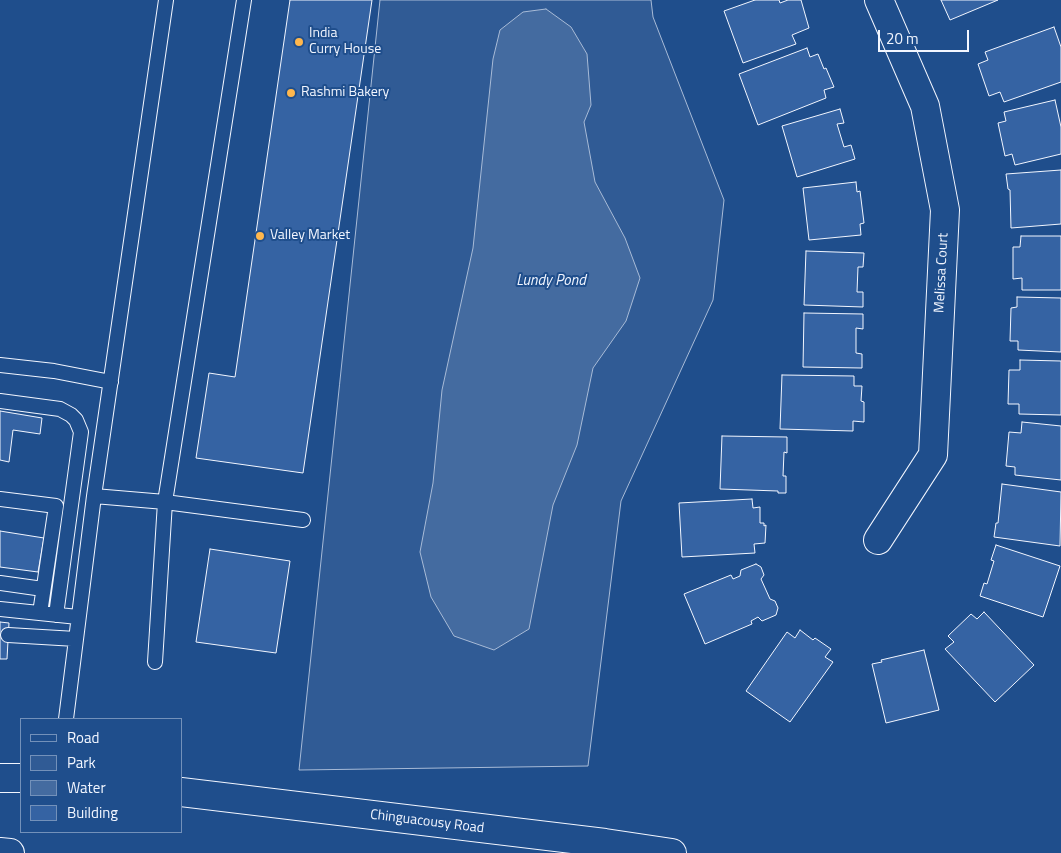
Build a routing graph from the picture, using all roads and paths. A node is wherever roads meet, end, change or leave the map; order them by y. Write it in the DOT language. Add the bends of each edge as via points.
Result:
graph roads {
  1 [pos="166,0"];
  2 [pos="244,0"];
  3 [pos="879,0"];
  4 [pos="0,365"];
  5 [pos="111,382"];
  6 [pos="0,401"];
  7 [pos="94,496"];
  8 [pos="0,499"];
  9 [pos="165,502"];
  10 [pos="303,520"];
  11 [pos="878,540"];
  12 [pos="0,583"];
  13 [pos="44,589"];
  14 [pos="0,609"];
  15 [pos="40,613"];
  16 [pos="56,615"];
  17 [pos="78,617"];
  18 [pos="8,635"];
  19 [pos="76,639"];
  20 [pos="155,662"];
  21 [pos="66,718"];
  22 [pos="0,778"];
  23 [pos="20,778"];
  24 [pos="182,792"];
  25 [pos="0,852"];
  26 [pos="10,853"];
  27 [pos="672,853"];
  1 -- 5 [label="lane"];
  2 -- 9 [label="lane"];
  3 -- 11 [label="street, Melissa Court" via="925,106 945,210 933,455"];
  4 -- 5 [label="lane"];
  5 -- 7 [label="lane"];
  6 -- 16 [label="lane" via="60,409 76,420 81,432"];
  7 -- 9 [label="lane"];
  7 -- 17 [label="lane"];
  8 -- 13 [label="lane" via="56,506"];
  9 -- 10 [label="lane"];
  9 -- 20 [label="lane"];
  12 -- 13 [label="lane"];
  13 -- 15 [label="lane"];
  14 -- 15 [label="lane"];
  15 -- 16 [label="lane"];
  16 -- 17 [label="lane"];
  17 -- 19 [label="lane"];
  18 -- 19 [label="lane"];
  19 -- 21 [label="lane"];
  22 -- 23 [label="street"];
  24 -- 27 [label="street, Chinguacousy Road"];
  25 -- 26 [label="street"];
}
